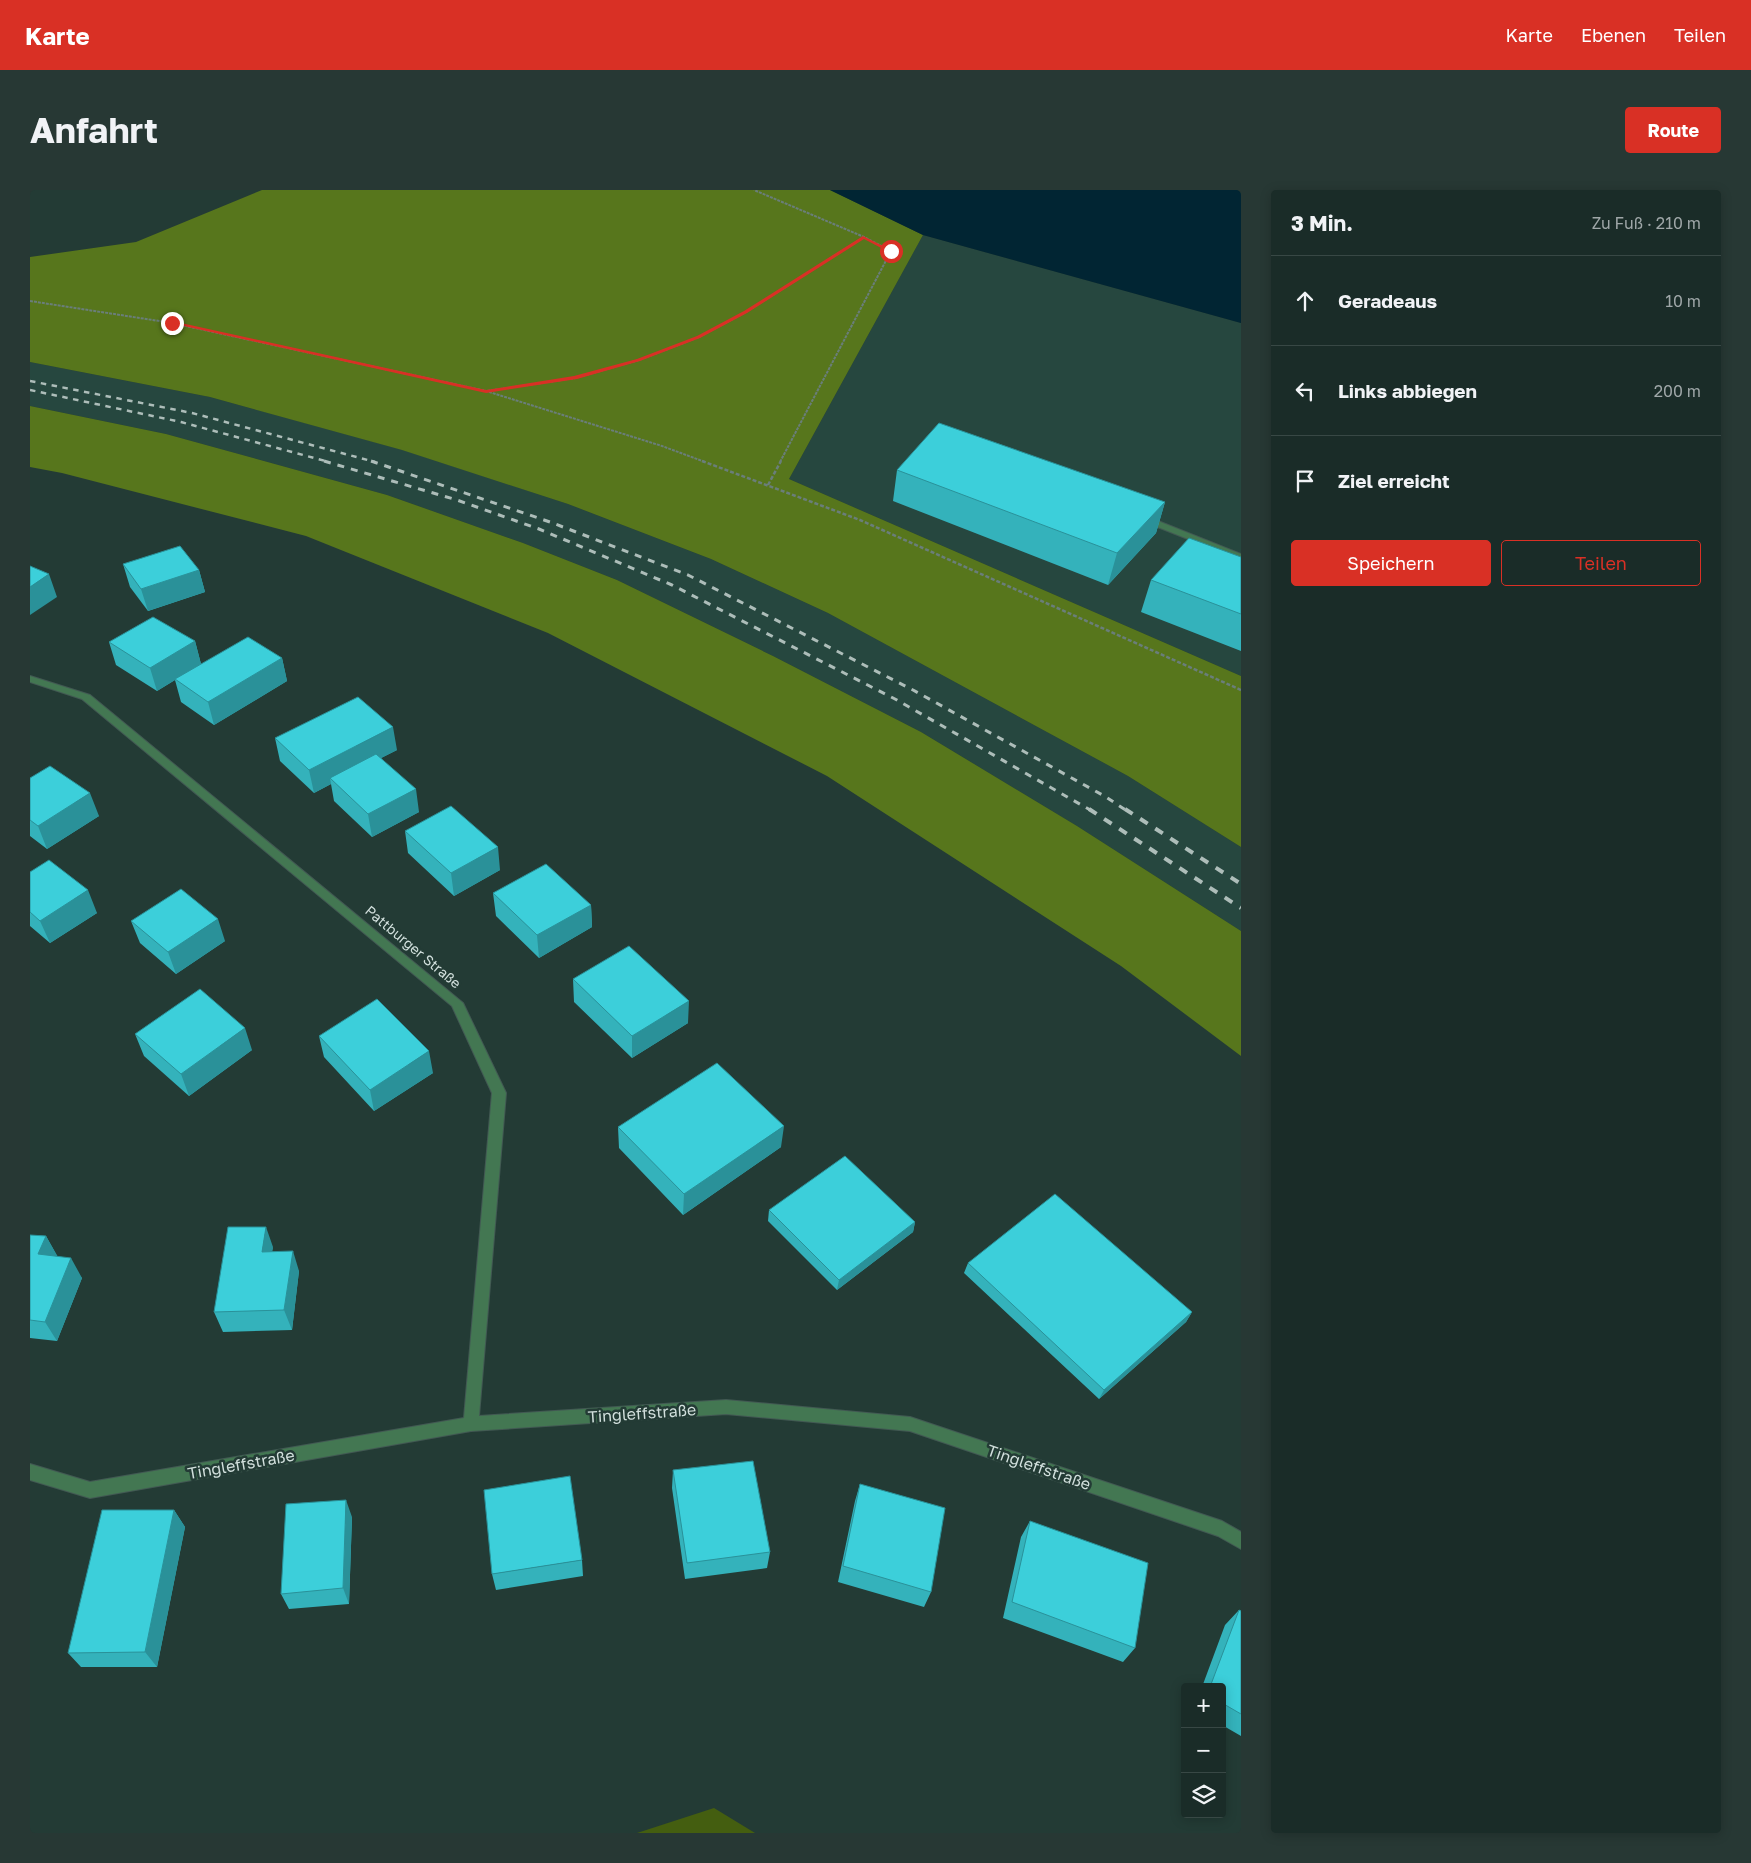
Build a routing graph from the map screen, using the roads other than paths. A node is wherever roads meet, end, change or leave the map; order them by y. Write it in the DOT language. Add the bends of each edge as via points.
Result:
graph roads {
  1 [pos="1133,514"];
  2 [pos="1241,557"];
  3 [pos="30,679"];
  4 [pos="471,1424"];
  5 [pos="30,1472"];
  6 [pos="1241,1541"];
  1 -- 2 [label="street"];
  3 -- 4 [label="street, Pattburger Straße" via="86,697 458,1004 498,1093"];
  4 -- 5 [label="street, Tingleffstraße" via="90,1490"];
  4 -- 6 [label="street, Tingleffstraße" via="726,1407 910,1424 1222,1529"];
}
